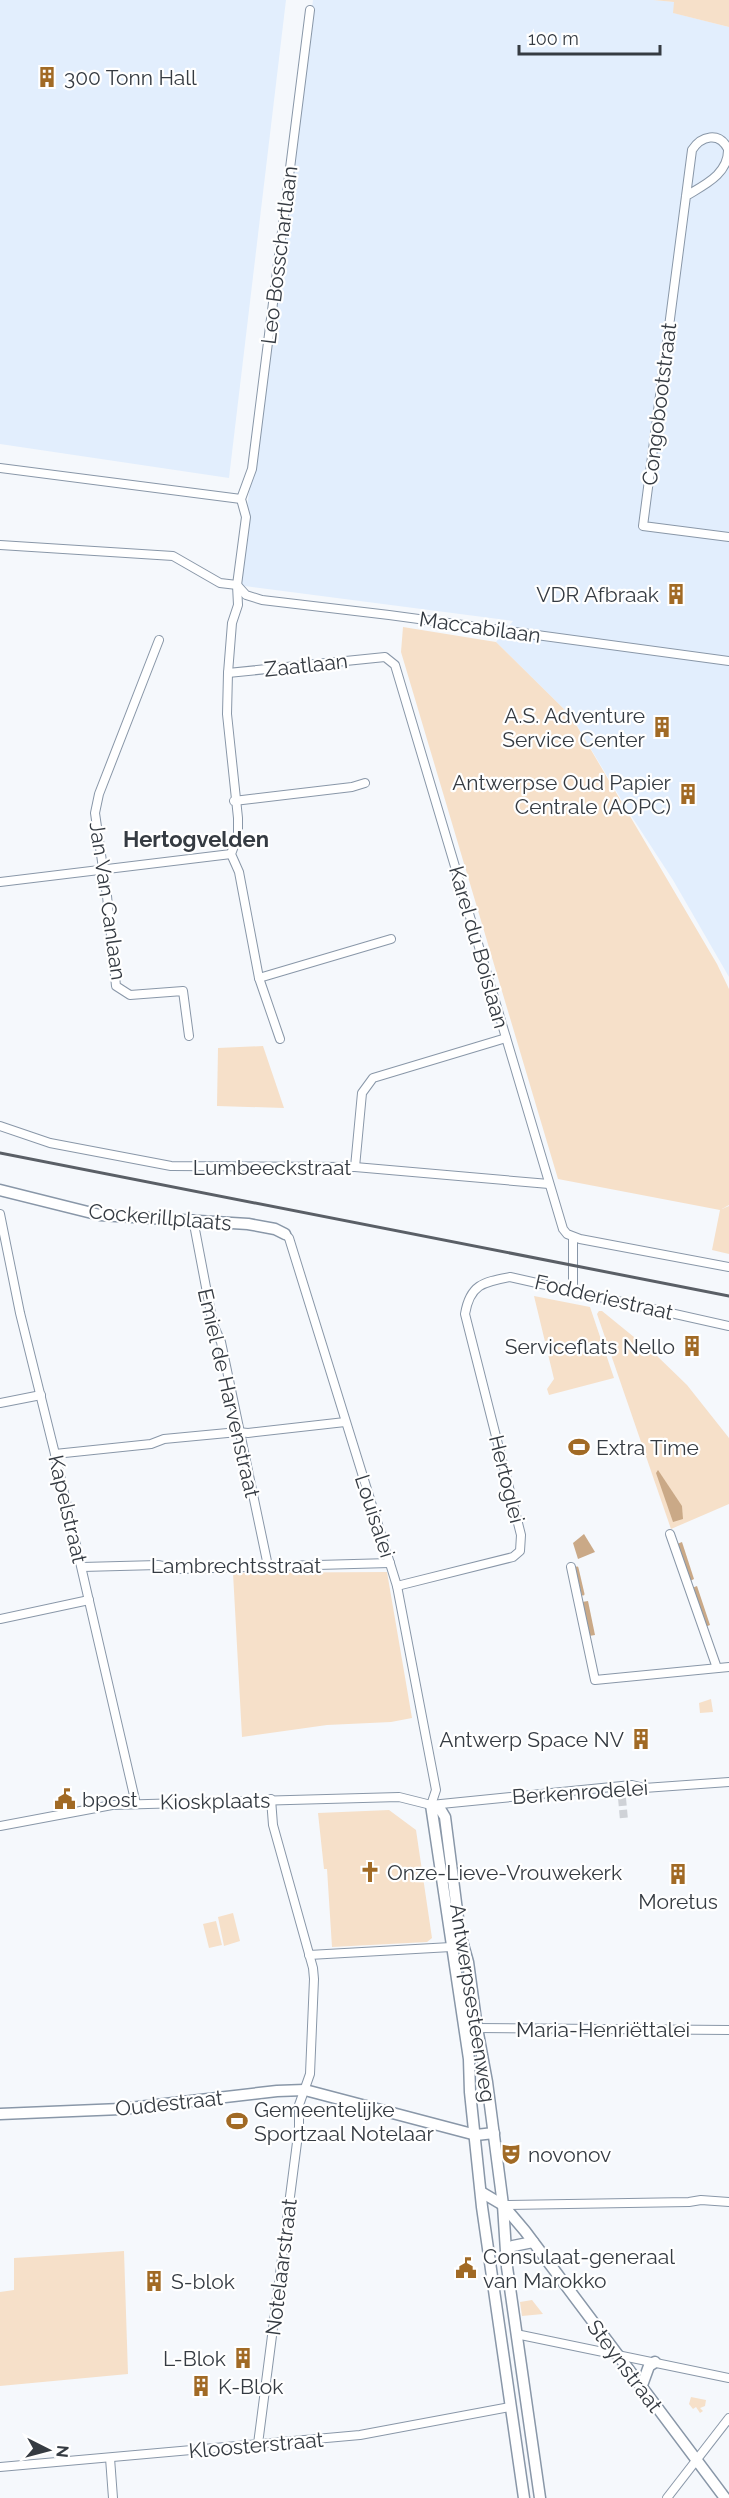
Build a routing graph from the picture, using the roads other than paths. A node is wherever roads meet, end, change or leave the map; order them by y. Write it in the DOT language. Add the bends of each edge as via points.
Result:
graph roads {
  1 [pos="310,10"];
  2 [pos="686,196"];
  3 [pos="0,468"];
  4 [pos="241,499"];
  5 [pos="729,537"];
  6 [pos="0,545"];
  7 [pos="237,585"];
  8 [pos="159,640"];
  9 [pos="385,657"];
  10 [pos="729,661"];
  11 [pos="228,674"];
  12 [pos="365,783"];
  13 [pos="234,801"];
  14 [pos="231,854"];
  15 [pos="102,870"];
  16 [pos="0,882"];
  17 [pos="391,939"];
  18 [pos="259,978"];
  19 [pos="189,1036"];
  20 [pos="506,1038"];
  21 [pos="280,1039"];
  22 [pos="0,1126"];
  23 [pos="355,1167"];
  24 [pos="549,1184"];
  25 [pos="0,1190"];
  26 [pos="0,1214"];
  27 [pos="193,1219"];
  28 [pos="285,1233"];
  29 [pos="573,1237"];
  30 [pos="4,1255"];
  31 [pos="729,1267"];
  32 [pos="478,1285"];
  33 [pos="573,1289"];
  34 [pos="729,1326"];
  35 [pos="41,1395"];
  36 [pos="0,1403"];
  37 [pos="345,1422"];
  38 [pos="238,1432"];
  39 [pos="56,1454"];
  40 [pos="670,1534"];
  41 [pos="390,1563"];
  42 [pos="268,1566"];
  43 [pos="571,1567"];
  44 [pos="82,1568"];
  45 [pos="397,1586"];
  46 [pos="89,1600"];
  47 [pos="0,1619"];
  48 [pos="729,1667"];
  49 [pos="717,1668"];
  50 [pos="729,1782"];
  51 [pos="271,1799"];
  52 [pos="136,1804"];
  53 [pos="431,1805"];
  54 [pos="0,1826"];
  55 [pos="451,1947"];
  56 [pos="309,1955"];
  57 [pos="477,2028"];
  58 [pos="729,2030"];
  59 [pos="305,2090"];
  60 [pos="0,2114"];
  61 [pos="494,2133"];
  62 [pos="476,2135"];
  63 [pos="481,2192"];
  64 [pos="729,2202"];
  65 [pos="503,2205"];
  66 [pos="519,2206"];
  67 [pos="517,2222"];
  68 [pos="533,2242"];
  69 [pos="507,2250"];
  70 [pos="516,2334"];
  71 [pos="614,2352"];
  72 [pos="655,2362"];
  73 [pos="729,2378"];
  74 [pos="641,2388"];
  75 [pos="510,2407"];
  76 [pos="729,2418"];
  77 [pos="258,2444"];
  78 [pos="110,2458"];
  79 [pos="697,2460"];
  80 [pos="0,2467"];
  81 [pos="113,2498"];
  82 [pos="524,2498"];
  83 [pos="540,2498"];
  84 [pos="667,2498"];
  85 [pos="725,2498"];
  1 -- 4 [label="street, Leo Bosschartlaan" via="252,469"];
  2 -- 2 [label="street, Congobootstraat" via="724,167 728,149 722,142 714,138 697,141 692,150"];
  2 -- 5 [label="street, Congobootstraat" via="643,526"];
  3 -- 4 [label="street"];
  4 -- 7 [label="street, Leo Bosschartlaan" via="246,517"];
  6 -- 7 [label="street, Maccabilaan" via="173,556 220,583"];
  7 -- 10 [label="street, Maccabilaan" via="246,595 262,600"];
  7 -- 11 [label="street, Leo Bosschartlaan" via="238,605 232,623"];
  8 -- 15 [label="street, Jan Van Canlaan" via="98,797 95,813"];
  9 -- 11 [label="street, Zaatlaan"];
  9 -- 20 [label="street, Karel du Boislaan" via="395,665 402,681"];
  11 -- 13 [label="street, Leo Bosschartlaan"];
  12 -- 13 [label="street"];
  13 -- 14 [label="street, Leo Bosschartlaan" via="238,835"];
  14 -- 15 [label="street"];
  14 -- 18 [label="street" via="239,872"];
  15 -- 16 [label="street"];
  15 -- 19 [label="street, Jan Van Canlaan" via="116,986 130,996 183,991"];
  17 -- 18 [label="street"];
  18 -- 21 [label="street"];
  20 -- 23 [label="street" via="372,1078 362,1093"];
  20 -- 24 [label="street, Karel du Boislaan"];
  22 -- 23 [label="street, Lumbeeckstraat" via="50,1143 171,1166"];
  23 -- 24 [label="street, Lumbeeckstraat"];
  24 -- 29 [label="street, Karel du Boislaan" via="563,1229"];
  25 -- 27 [label="street, Cockerillplaats" via="100,1215"];
  26 -- 30 [label="street, Kapelstraat"];
  27 -- 28 [label="street, Cockerillplaats" via="248,1224"];
  27 -- 38 [label="street, Emiel de Harvenstraat"];
  28 -- 37 [label="street, Louisalei"];
  29 -- 31 [label="street"];
  29 -- 33 [label="street"];
  30 -- 35 [label="street, Kapelstraat"];
  32 -- 33 [label="street, Fodderiestraat" via="510,1276"];
  32 -- 45 [label="street, Hertoglei" via="465,1314 521,1535 520,1551 513,1557"];
  33 -- 34 [label="street, Fodderiestraat"];
  35 -- 36 [label="street"];
  35 -- 39 [label="street, Kapelstraat"];
  37 -- 38 [label="street"];
  37 -- 41 [label="street, Louisalei"];
  38 -- 39 [label="street"];
  38 -- 42 [label="street, Emiel de Harvenstraat"];
  39 -- 44 [label="street, Kapelstraat"];
  40 -- 49 [label="street"];
  41 -- 42 [label="street, Lambrechtsstraat"];
  41 -- 45 [label="street, Louisalei"];
  42 -- 44 [label="street, Lambrechtsstraat"];
  43 -- 49 [label="street" via="595,1680"];
  44 -- 46 [label="street, Kapelstraat"];
  45 -- 53 [label="street, Louisalei" via="436,1790"];
  46 -- 47 [label="street"];
  46 -- 52 [label="street, Kapelstraat"];
  48 -- 49 [label="street"];
  50 -- 53 [label="street, Berkenrodelei" via="644,1788 632,1785"];
  51 -- 52 [label="street, Kioskplaats"];
  51 -- 53 [label="street, Kioskplaats" via="399,1797"];
  51 -- 56 [label="street, Notelaarstraat" via="273,1825"];
  52 -- 54 [label="street, Kioskplaats" via="98,1807"];
  53 -- 55 [label="street, Antwerpsesteenweg"];
  53 -- 57 [label="street, Antwerpsesteenweg" via="439,1807 445,1817"];
  55 -- 56 [label="street"];
  55 -- 62 [label="street, Antwerpsesteenweg" via="469,2059"];
  56 -- 59 [label="street, Notelaarstraat" via="314,1979 310,2074"];
  57 -- 58 [label="street, Maria-Henriëttalei"];
  57 -- 61 [label="street, Antwerpsesteenweg"];
  59 -- 60 [label="street, Oudestraat" via="121,2109"];
  59 -- 62 [label="street, Oudestraat"];
  59 -- 77 [label="street, Notelaarstraat" via="299,2105"];
  61 -- 62 [label="street"];
  61 -- 65 [label="street, Antwerpsesteenweg"];
  62 -- 63 [label="street, Antwerpsesteenweg"];
  63 -- 65 [label="street"];
  63 -- 75 [label="street, Antwerpsesteenweg"];
  64 -- 66 [label="street"];
  65 -- 66 [label="street"];
  65 -- 67 [label="street, Steynstraat"];
  65 -- 69 [label="street, Antwerpsesteenweg"];
  66 -- 67 [label="street"];
  67 -- 68 [label="street, Steynstraat"];
  68 -- 69 [label="street"];
  68 -- 71 [label="street, Steynstraat"];
  69 -- 70 [label="street, Antwerpsesteenweg"];
  70 -- 71 [label="street"];
  70 -- 83 [label="street, Antwerpsesteenweg"];
  71 -- 72 [label="street"];
  71 -- 74 [label="street, Steynstraat"];
  72 -- 73 [label="street"];
  72 -- 74 [label="street"];
  74 -- 79 [label="street, Steynstraat"];
  75 -- 77 [label="street, Kloosterstraat" via="360,2435"];
  75 -- 82 [label="street, Antwerpsesteenweg"];
  76 -- 79 [label="street"];
  77 -- 78 [label="street, Kloosterstraat"];
  78 -- 80 [label="street, Kloosterstraat"];
  78 -- 81 [label="street"];
  79 -- 84 [label="street"];
  79 -- 85 [label="street, Steynstraat"];
}
